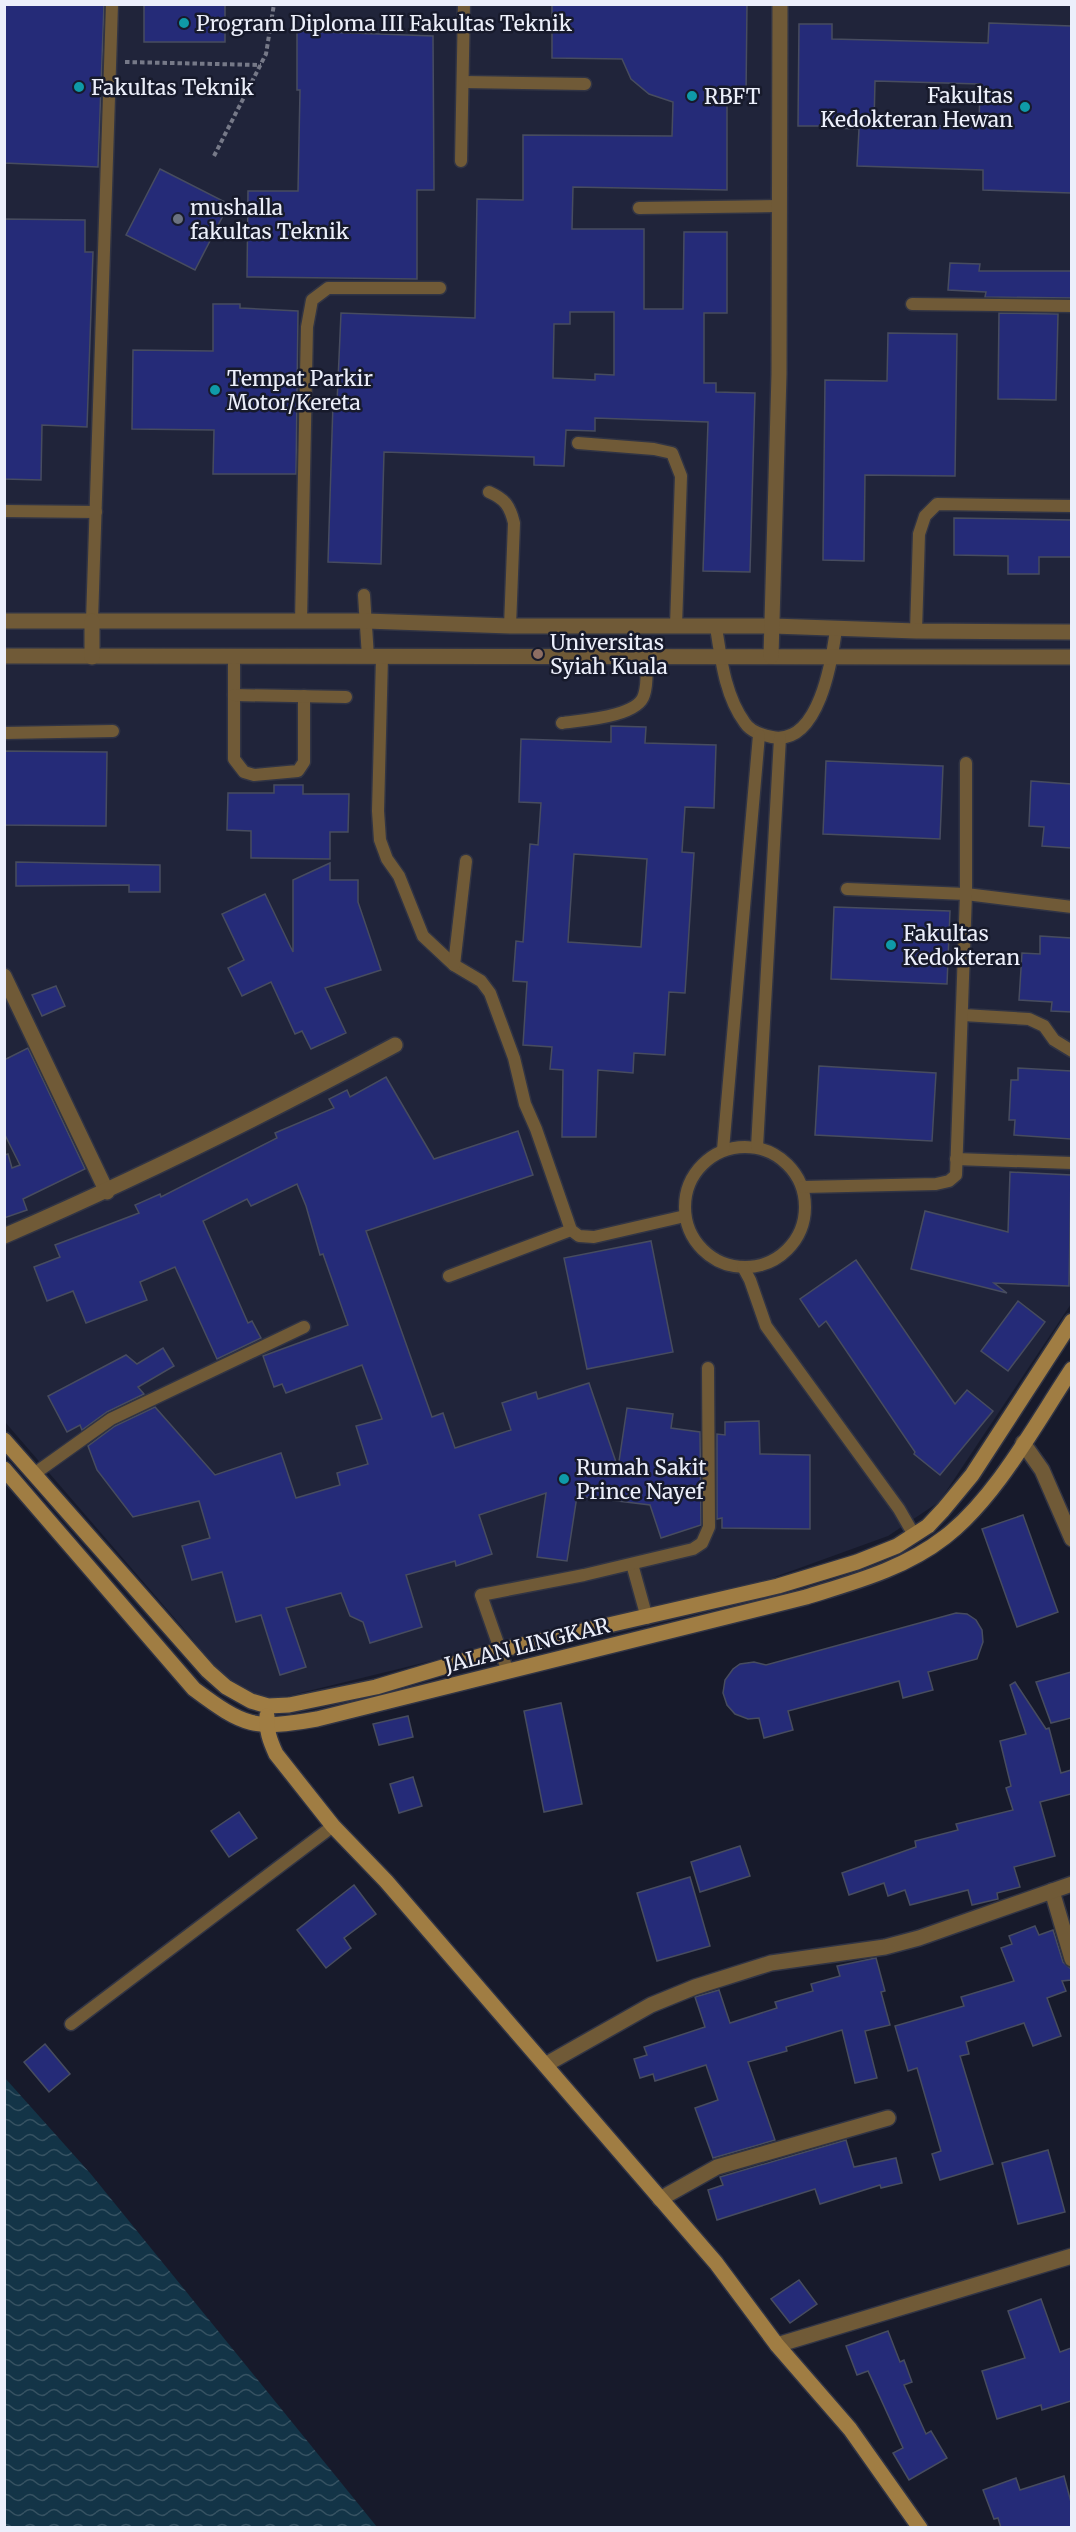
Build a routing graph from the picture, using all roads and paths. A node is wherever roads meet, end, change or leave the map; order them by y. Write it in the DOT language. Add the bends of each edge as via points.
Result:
graph roads {
  1 [pos="112,4"];
  2 [pos="274,4"];
  3 [pos="464,4"];
  4 [pos="780,4"];
  5 [pos="110,62"];
  6 [pos="261,65"];
  7 [pos="464,82"];
  8 [pos="585,84"];
  9 [pos="214,156"];
  10 [pos="461,161"];
  11 [pos="779,206"];
  12 [pos="639,208"];
  13 [pos="440,288"];
  14 [pos="912,304"];
  15 [pos="1071,306"];
  16 [pos="578,443"];
  17 [pos="489,492"];
  18 [pos="1071,506"];
  19 [pos="4,511"];
  20 [pos="96,512"];
  21 [pos="364,595"];
  22 [pos="4,621"];
  23 [pos="92,621"];
  24 [pos="366,621"];
  25 [pos="301,622"];
  26 [pos="510,626"];
  27 [pos="676,626"];
  28 [pos="773,626"];
  29 [pos="716,627"];
  30 [pos="836,629"];
  31 [pos="916,631"];
  32 [pos="1071,632"];
  33 [pos="832,655"];
  34 [pos="4,656"];
  35 [pos="771,656"];
  36 [pos="92,657"];
  37 [pos="234,657"];
  38 [pos="375,657"];
  39 [pos="647,657"];
  40 [pos="1071,657"];
  41 [pos="720,658"];
  42 [pos="234,695"];
  43 [pos="304,696"];
  44 [pos="346,697"];
  45 [pos="562,723"];
  46 [pos="113,731"];
  47 [pos="4,733"];
  48 [pos="759,735"];
  49 [pos="780,738"];
  50 [pos="966,763"];
  51 [pos="466,861"];
  52 [pos="847,888"];
  53 [pos="966,894"];
  54 [pos="1071,907"];
  55 [pos="454,965"];
  56 [pos="4,976"];
  57 [pos="963,1016"];
  58 [pos="395,1045"];
  59 [pos="1071,1051"];
  60 [pos="757,1147"];
  61 [pos="723,1150"];
  62 [pos="956,1159"];
  63 [pos="1071,1163"];
  64 [pos="802,1187"];
  65 [pos="107,1192"];
  66 [pos="685,1216"];
  67 [pos="571,1230"];
  68 [pos="4,1236"];
  69 [pos="743,1267"];
  70 [pos="449,1276"];
  71 [pos="1071,1321"];
  72 [pos="304,1327"];
  73 [pos="708,1368"];
  74 [pos="1071,1369"];
  75 [pos="4,1440"];
  76 [pos="1023,1443"];
  77 [pos="4,1469"];
  78 [pos="34,1474"];
  79 [pos="914,1535"];
  80 [pos="1071,1539"];
  81 [pos="632,1564"];
  82 [pos="647,1618"];
  83 [pos="500,1650"];
  84 [pos="508,1672"];
  85 [pos="268,1706"];
  86 [pos="266,1726"];
  87 [pos="333,1826"];
  88 [pos="1071,1884"];
  89 [pos="1052,1891"];
  90 [pos="1071,1959"];
  91 [pos="71,2024"];
  92 [pos="545,2065"];
  93 [pos="888,2118"];
  94 [pos="660,2199"];
  95 [pos="1071,2256"];
  96 [pos="777,2345"];
  97 [pos="920,2528"];
  1 -- 5 [label="lane"];
  2 -- 6 [label="path"];
  3 -- 7 [label="lane"];
  4 -- 11 [label="street"];
  5 -- 6 [label="path"];
  5 -- 20 [label="lane"];
  6 -- 9 [label="path"];
  7 -- 8 [label="lane"];
  7 -- 10 [label="lane"];
  11 -- 12 [label="lane"];
  11 -- 28 [label="street"];
  13 -- 25 [label="lane" via="328,288 312,300 307,327"];
  14 -- 15 [label="lane"];
  16 -- 27 [label="lane" via="654,448 672,453 681,476"];
  17 -- 26 [label="lane" via="510,507 514,523"];
  18 -- 31 [label="lane" via="937,504 925,516 919,534"];
  19 -- 20 [label="lane"];
  20 -- 23 [label="lane"];
  21 -- 24 [label="lane"];
  22 -- 23 [label="street"];
  23 -- 25 [label="street"];
  23 -- 36 [label="street"];
  24 -- 25 [label="street"];
  24 -- 26 [label="street"];
  24 -- 38 [label="lane"];
  26 -- 27 [label="street"];
  27 -- 29 [label="street"];
  28 -- 29 [label="street"];
  28 -- 30 [label="street"];
  28 -- 35 [label="street"];
  29 -- 41 [label="lane"];
  30 -- 31 [label="street"];
  30 -- 33 [label="lane"];
  31 -- 32 [label="street"];
  33 -- 35 [label="street"];
  33 -- 40 [label="street"];
  33 -- 49 [label="lane" via="817,707 795,733"];
  34 -- 36 [label="street"];
  35 -- 41 [label="street"];
  36 -- 37 [label="street"];
  37 -- 38 [label="street"];
  37 -- 42 [label="lane"];
  38 -- 39 [label="street"];
  38 -- 55 [label="lane" via="380,840 423,936"];
  39 -- 41 [label="street"];
  39 -- 45 [label="lane" via="644,695 639,704 627,711"];
  41 -- 48 [label="lane" via="734,703 746,725"];
  42 -- 43 [label="lane"];
  42 -- 43 [label="lane" via="234,759 244,772 254,775 298,771 304,762"];
  43 -- 44 [label="lane"];
  46 -- 47 [label="lane"];
  48 -- 49 [label="lane"];
  48 -- 61 [label="lane"];
  49 -- 60 [label="lane"];
  50 -- 53 [label="lane"];
  51 -- 55 [label="lane"];
  52 -- 53 [label="lane"];
  53 -- 54 [label="lane"];
  53 -- 57 [label="lane"];
  55 -- 67 [label="lane" via="481,981 490,993"];
  56 -- 65 [label="street"];
  57 -- 59 [label="lane" via="1029,1019 1044,1026 1054,1040"];
  57 -- 62 [label="lane"];
  58 -- 65 [label="street" via="275,1110"];
  60 -- 61 [label="lane"];
  60 -- 64 [label="lane" via="777,1155 793,1169"];
  61 -- 66 [label="lane" via="706,1160 692,1176 685,1196"];
  62 -- 63 [label="lane"];
  62 -- 64 [label="lane" via="956,1175 936,1184"];
  64 -- 69 [label="lane" via="806,1206 803,1226 794,1243 762,1265"];
  65 -- 68 [label="street"];
  66 -- 67 [label="lane" via="594,1237 579,1236"];
  66 -- 69 [label="lane" via="691,1236 705,1252 722,1263"];
  67 -- 70 [label="lane"];
  69 -- 79 [label="lane" via="766,1326"];
  71 -- 79 [label="street" via="972,1475 944,1510"];
  72 -- 78 [label="lane" via="111,1419"];
  73 -- 81 [label="lane" via="709,1527 702,1543 693,1550"];
  74 -- 76 [label="street, JALAN LINGKAR"];
  75 -- 78 [label="street"];
  76 -- 80 [label="street" via="1042,1470"];
  76 -- 84 [label="street, JALAN LINGKAR" via="962,1524 929,1548 870,1578"];
  77 -- 86 [label="street, JALAN LINGKAR" via="194,1689 237,1718"];
  78 -- 85 [label="street" via="208,1671 226,1687"];
  79 -- 82 [label="street" via="897,1546 832,1571"];
  81 -- 82 [label="lane"];
  81 -- 83 [label="lane" via="481,1594"];
  82 -- 83 [label="street"];
  83 -- 84 [label="lane"];
  83 -- 85 [label="street" via="354,1692"];
  84 -- 86 [label="street, JALAN LINGKAR" via="316,1719"];
  85 -- 86 [label="street"];
  86 -- 87 [label="street" via="276,1754"];
  87 -- 91 [label="lane"];
  87 -- 92 [label="street" via="386,1881"];
  88 -- 89 [label="street"];
  89 -- 90 [label="street"];
  89 -- 92 [label="street" via="919,1938 885,1947 771,1963 695,1988 651,2005"];
  92 -- 94 [label="street"];
  93 -- 94 [label="street" via="717,2167"];
  94 -- 96 [label="street" via="716,2263"];
  95 -- 96 [label="street"];
  96 -- 97 [label="street" via="850,2429"];
}
